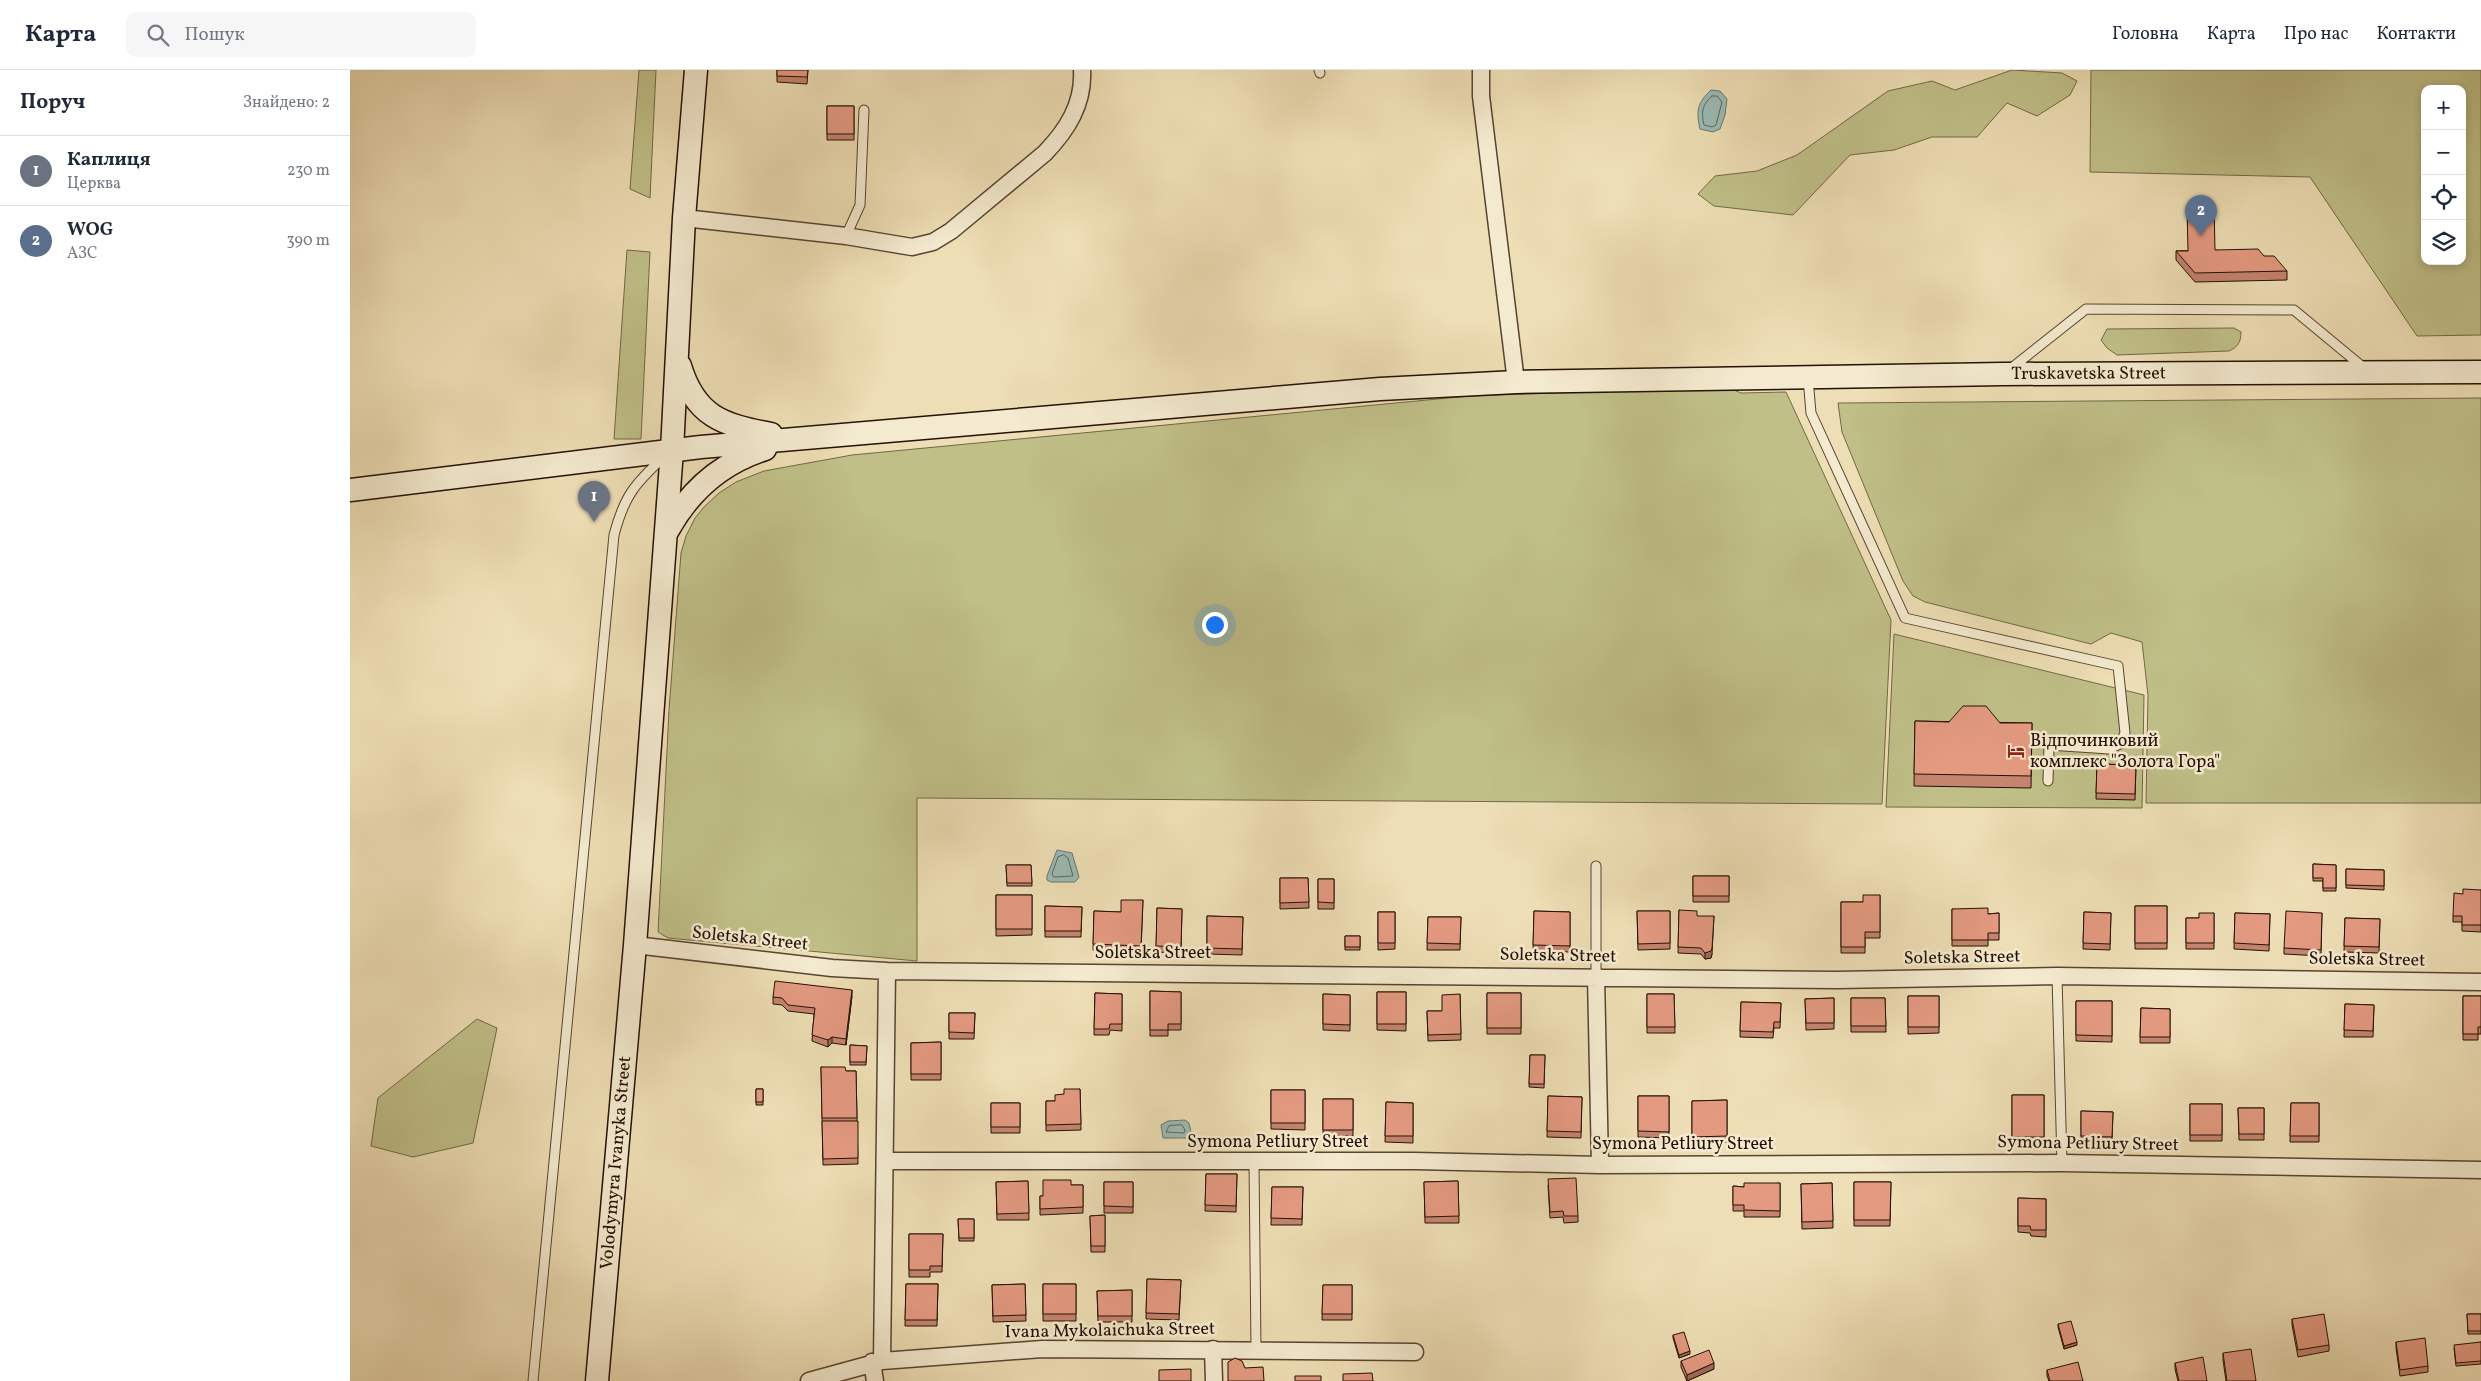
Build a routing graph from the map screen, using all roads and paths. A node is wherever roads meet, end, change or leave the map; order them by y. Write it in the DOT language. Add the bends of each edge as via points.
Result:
graph roads {
  1 [pos="696,70"];
  2 [pos="1082,70"];
  3 [pos="1481,70"];
  4 [pos="864,110"];
  5 [pos="684,218"];
  6 [pos="846,236"];
  7 [pos="676,354"];
  8 [pos="2481,372"];
  9 [pos="2370,373"];
  10 [pos="2003,374"];
  11 [pos="1808,378"];
  12 [pos="1516,382"];
  13 [pos="797,439"];
  14 [pos="672,450"];
  15 [pos="350,490"];
  16 [pos="665,534"];
  17 [pos="2048,781"];
  18 [pos="1596,866"];
  19 [pos="635,945"];
  20 [pos="887,970"];
  21 [pos="1596,976"];
  22 [pos="2057,976"];
  23 [pos="2481,982"];
  24 [pos="885,1161"];
  25 [pos="1254,1162"];
  26 [pos="2062,1163"];
  27 [pos="1600,1165"];
  28 [pos="2481,1170"];
  29 [pos="1214,1349"];
  30 [pos="1256,1349"];
  31 [pos="1415,1352"];
  32 [pos="877,1362"];
  33 [pos="533,1381"];
  34 [pos="597,1381"];
  35 [pos="809,1381"];
  36 [pos="876,1381"];
  37 [pos="1214,1381"];
  1 -- 5 [label="main road, Volodymyra Ivanyka Street"];
  2 -- 6 [label="street" via="1076,110 1069,124 1045,153 951,231 933,242 912,247"];
  3 -- 12 [label="street" via="1480,96"];
  4 -- 6 [label="lane" via="860,205"];
  5 -- 6 [label="street"];
  5 -- 7 [label="main road, Volodymyra Ivanyka Street"];
  7 -- 13 [label="main road" via="691,395 708,412 749,430"];
  7 -- 14 [label="main road, Volodymyra Ivanyka Street"];
  8 -- 9 [label="main road, Truskavetska Street"];
  9 -- 10 [label="main road, Truskavetska Street"];
  9 -- 10 [label="lane" via="2294,310 2086,310"];
  10 -- 11 [label="main road, Truskavetska Street"];
  11 -- 12 [label="main road, Truskavetska Street"];
  11 -- 17 [label="lane" via="1811,412 1905,618 2118,666 2125,733 2120,744 2109,749 2049,745"];
  12 -- 13 [label="main road, Truskavetska Street" via="1370,390"];
  13 -- 14 [label="main road"];
  13 -- 16 [label="main road" via="746,455 716,472 685,502"];
  14 -- 15 [label="main road"];
  14 -- 16 [label="main road, Volodymyra Ivanyka Street"];
  14 -- 33 [label="lane" via="638,480 621,509 614,535"];
  16 -- 19 [label="main road, Volodymyra Ivanyka Street"];
  18 -- 21 [label="lane"];
  19 -- 20 [label="street, Soletska Street" via="832,968"];
  19 -- 34 [label="main road, Volodymyra Ivanyka Street"];
  20 -- 21 [label="street, Soletska Street"];
  20 -- 24 [label="street"];
  21 -- 22 [label="street, Soletska Street" via="1837,980"];
  21 -- 27 [label="street"];
  22 -- 23 [label="street, Soletska Street"];
  22 -- 26 [label="lane"];
  24 -- 25 [label="street, Symona Petliury Street"];
  24 -- 32 [label="street"];
  25 -- 27 [label="street, Symona Petliury Street"];
  25 -- 30 [label="lane"];
  26 -- 27 [label="street, Symona Petliury Street"];
  26 -- 28 [label="street, Symona Petliury Street"];
  29 -- 30 [label="street, Ivana Mykolaichuka Street"];
  29 -- 32 [label="street, Ivana Mykolaichuka Street" via="1042,1349"];
  29 -- 37 [label="street"];
  30 -- 31 [label="street, Ivana Mykolaichuka Street"];
  32 -- 35 [label="street, Ivana Mykolaichuka Street"];
  32 -- 36 [label="street"];
}
